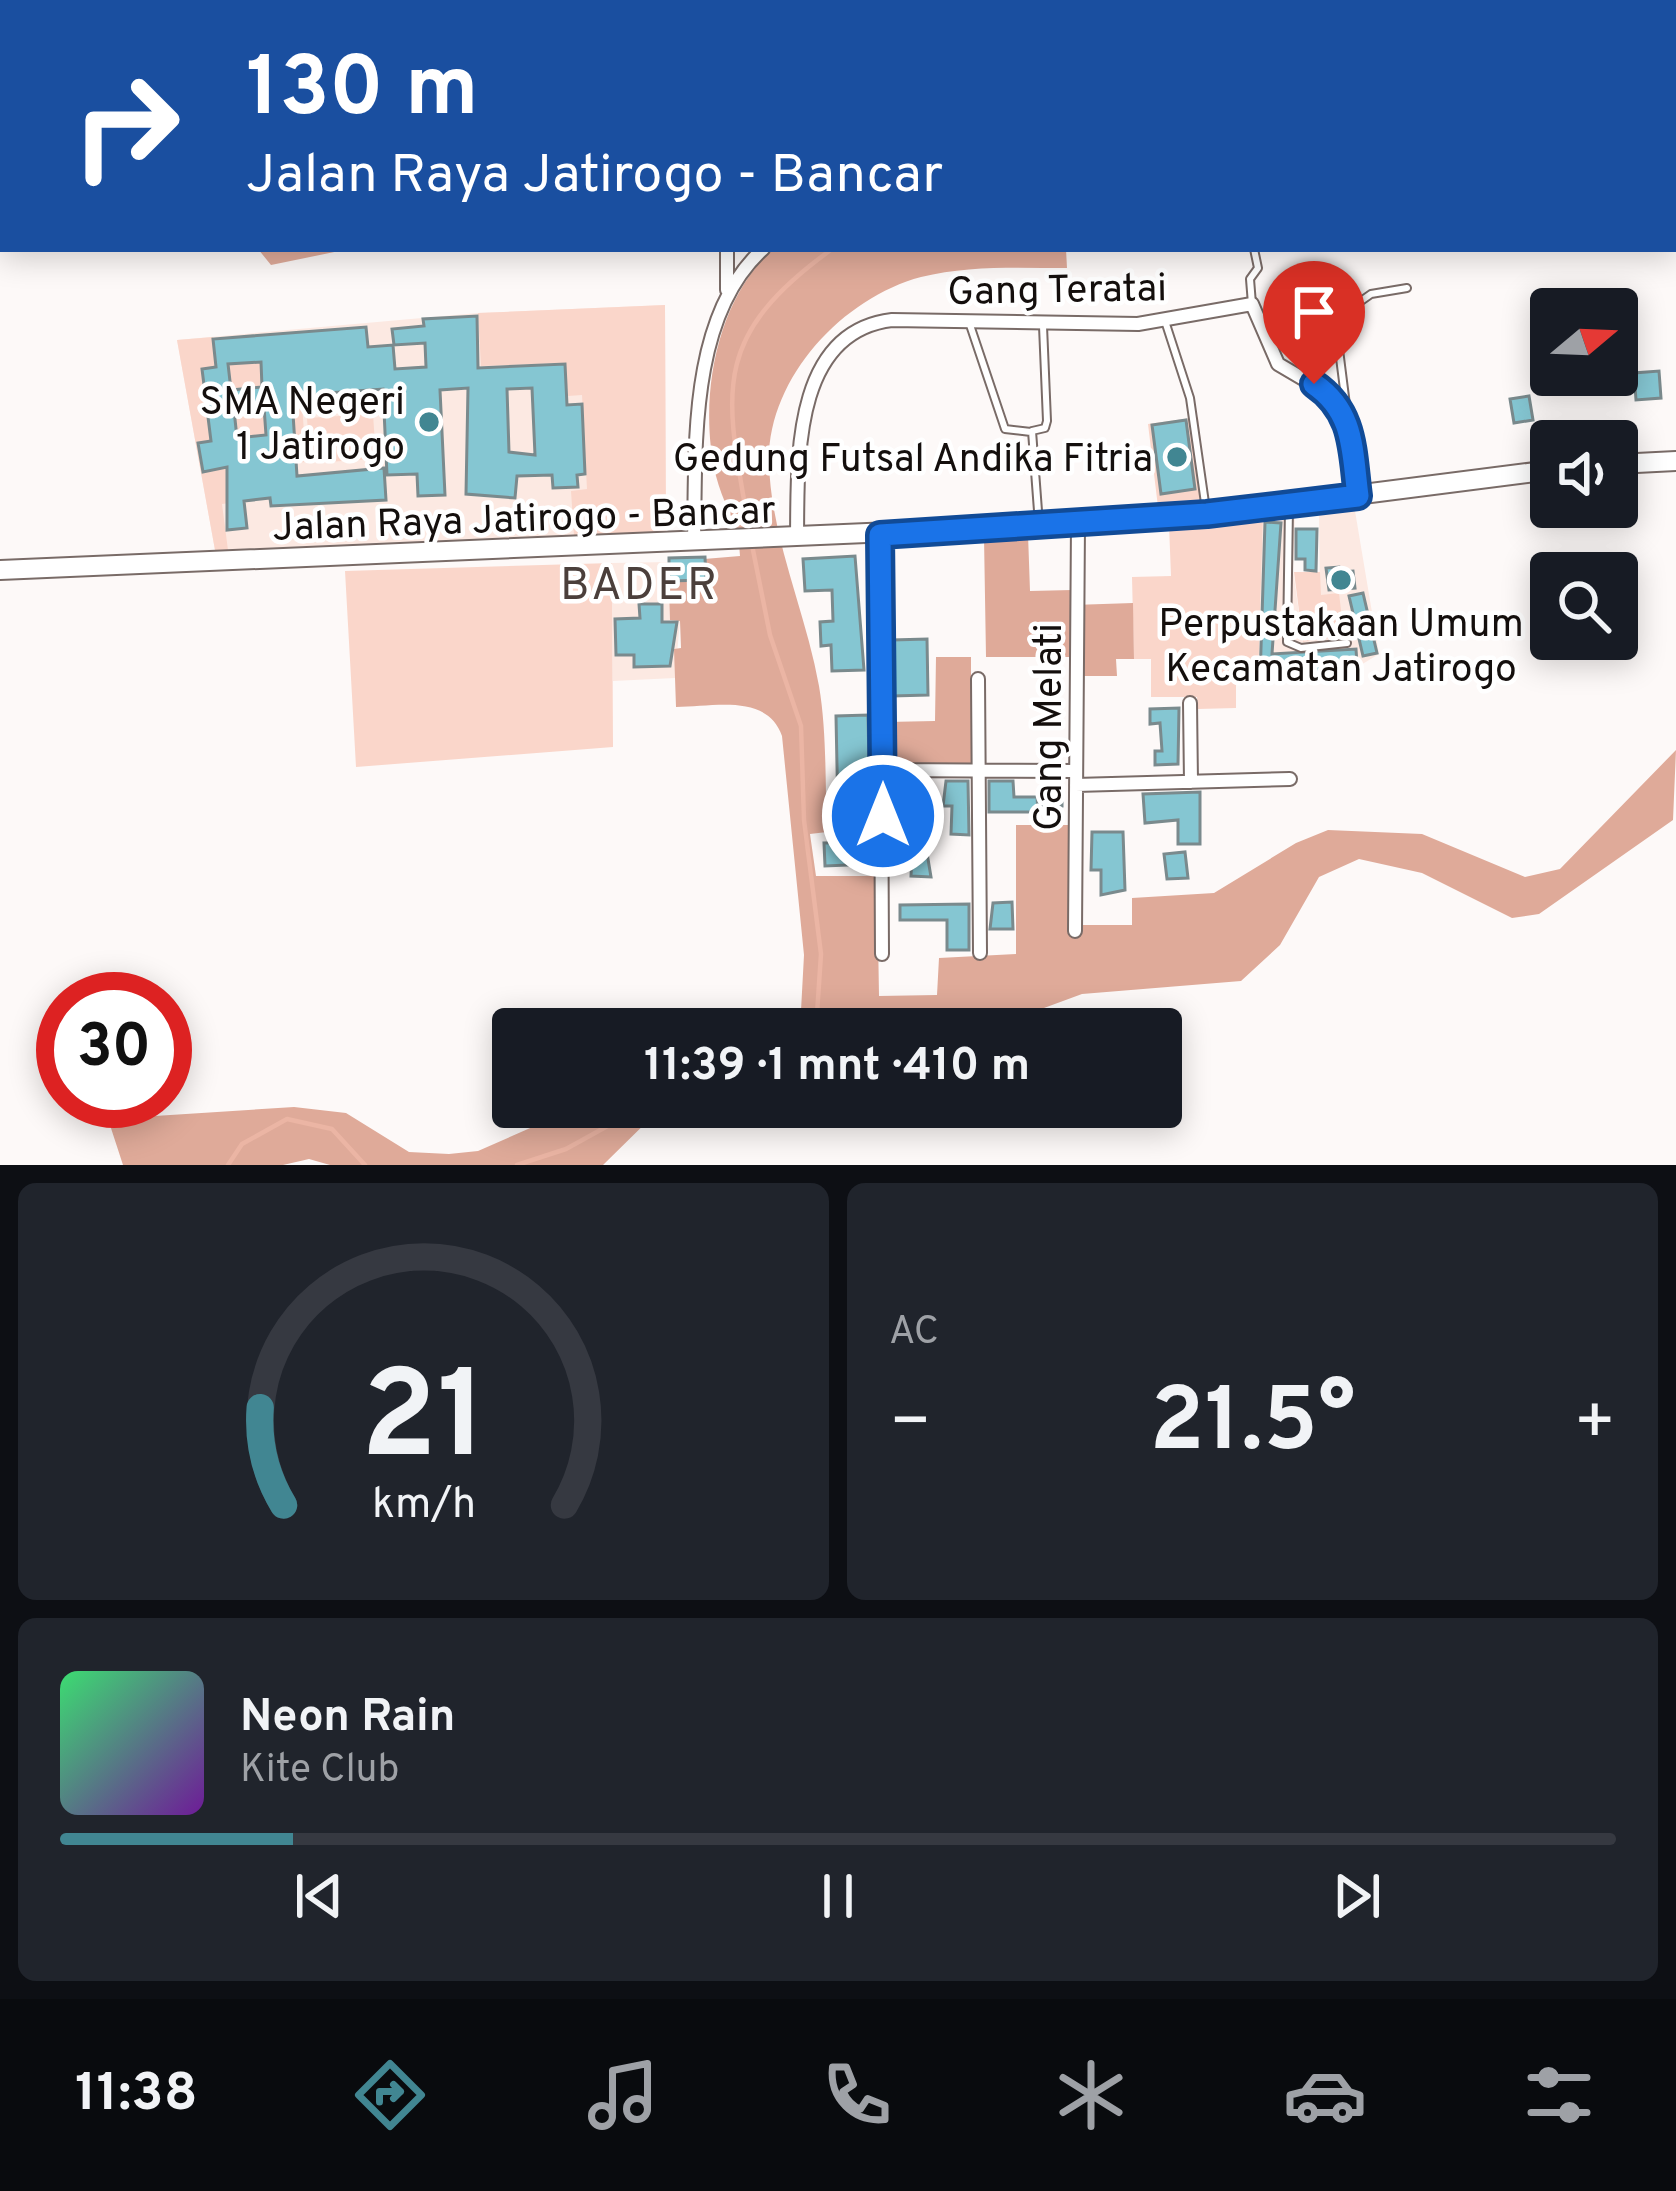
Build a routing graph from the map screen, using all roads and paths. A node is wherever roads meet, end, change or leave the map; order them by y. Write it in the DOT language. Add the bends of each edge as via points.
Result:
graph roads {
  1 [pos="727,252"];
  2 [pos="760,252"];
  3 [pos="1255,252"];
  4 [pos="1408,288"];
  5 [pos="726,293"];
  6 [pos="1252,304"];
  7 [pos="1334,310"];
  8 [pos="1165,321"];
  9 [pos="968,322"];
  10 [pos="1043,322"];
  11 [pos="1261,322"];
  12 [pos="1348,422"];
  13 [pos="1032,431"];
  14 [pos="1676,460"];
  15 [pos="1638,463"];
  16 [pos="1530,473"];
  17 [pos="1358,496"];
  18 [pos="1289,504"];
  19 [pos="1207,514"];
  20 [pos="1078,524"];
  21 [pos="1039,526"];
  22 [pos="880,535"];
  23 [pos="792,539"];
  24 [pos="701,542"];
  25 [pos="0,570"];
  26 [pos="1347,643"];
  27 [pos="978,679"];
  28 [pos="1190,703"];
  29 [pos="883,770"];
  30 [pos="979,771"];
  31 [pos="1076,778"];
  32 [pos="1290,779"];
  33 [pos="1191,782"];
  34 [pos="1075,931"];
  35 [pos="980,952"];
  36 [pos="882,954"];
  1 -- 5 [label="street"];
  2 -- 5 [label="street"];
  3 -- 6 [label="lane"];
  4 -- 7 [label="lane"];
  5 -- 24 [label="street" via="703,393"];
  6 -- 8 [label="street, Gang Teratai"];
  6 -- 11 [label="street"];
  7 -- 11 [label="lane"];
  7 -- 12 [label="lane"];
  8 -- 10 [label="street, Gang Teratai"];
  8 -- 19 [label="lane" via="1194,414"];
  9 -- 10 [label="street, Gang Teratai"];
  9 -- 13 [label="lane" via="1005,429"];
  9 -- 23 [label="street, Gang Teratai" via="880,322 836,350 806,401"];
  10 -- 13 [label="lane" via="1047,421"];
  11 -- 12 [label="street" via="1278,364 1329,394"];
  12 -- 17 [label="street"];
  13 -- 21 [label="lane"];
  14 -- 15 [label="main road"];
  16 -- 17 [label="main road, Jalan Raya Jatirogo - Bancar"];
  17 -- 18 [label="main road, Jalan Raya Jatirogo - Bancar"];
  18 -- 19 [label="main road, Jalan Raya Jatirogo - Bancar"];
  18 -- 26 [label="lane" via="1287,642"];
  19 -- 20 [label="main road, Jalan Raya Jatirogo - Bancar"];
  20 -- 21 [label="main road, Jalan Raya Jatirogo - Bancar"];
  20 -- 31 [label="street, Gang Melati"];
  21 -- 22 [label="main road, Jalan Raya Jatirogo - Bancar"];
  22 -- 23 [label="main road, Jalan Raya Jatirogo - Bancar"];
  22 -- 29 [label="street"];
  23 -- 24 [label="main road, Jalan Raya Jatirogo - Bancar"];
  24 -- 25 [label="main road, Jalan Raya Jatirogo - Bancar"];
  27 -- 30 [label="street"];
  28 -- 33 [label="street"];
  29 -- 30 [label="street"];
  29 -- 36 [label="street"];
  30 -- 31 [label="street"];
  30 -- 35 [label="street"];
  31 -- 33 [label="street"];
  31 -- 34 [label="street, Gang Melati"];
  32 -- 33 [label="street"];
}
